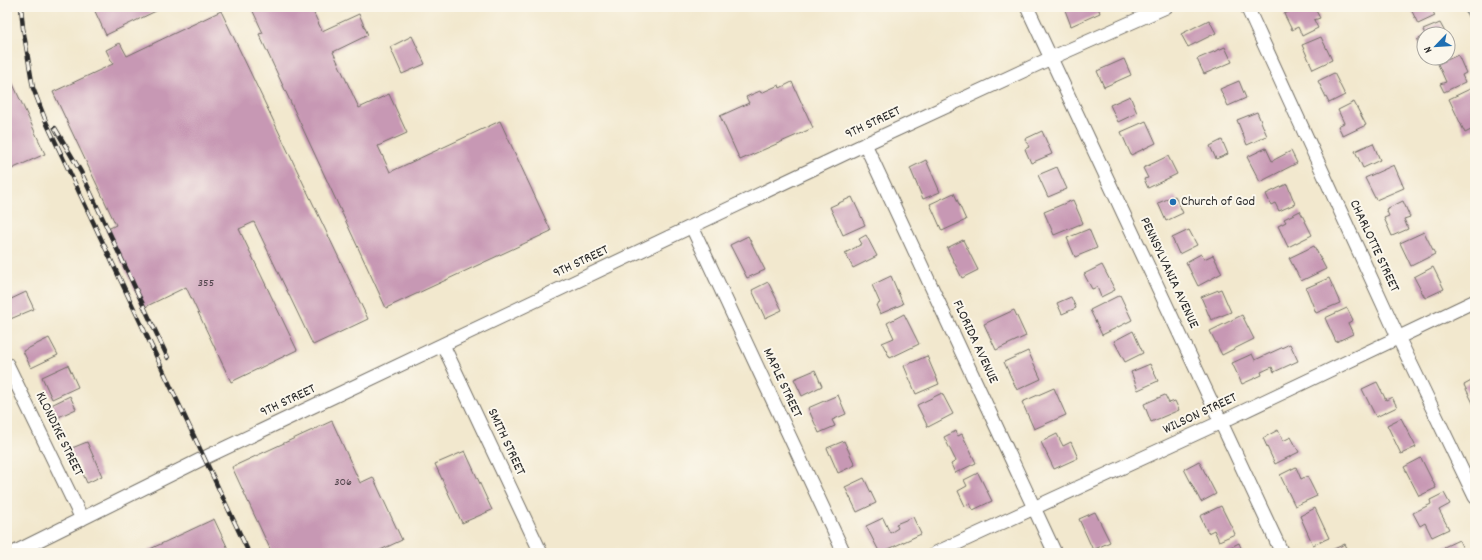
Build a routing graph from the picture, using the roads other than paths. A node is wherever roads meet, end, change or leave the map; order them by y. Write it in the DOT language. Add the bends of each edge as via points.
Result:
graph roads {
  1 [pos="1027,7"];
  2 [pos="1164,7"];
  3 [pos="1246,7"];
  4 [pos="1471,7"];
  5 [pos="1475,15"];
  6 [pos="1051,58"];
  7 [pos="865,144"];
  8 [pos="692,227"];
  9 [pos="1475,301"];
  10 [pos="1398,337"];
  11 [pos="443,345"];
  12 [pos="7,364"];
  13 [pos="1221,422"];
  14 [pos="1475,497"];
  15 [pos="1034,507"];
  16 [pos="82,519"];
  17 [pos="13,553"];
  18 [pos="541,553"];
  19 [pos="844,553"];
  20 [pos="936,553"];
  21 [pos="1055,553"];
  22 [pos="1282,553"];
  1 -- 6 [label="street, PENNSYLVANIA AVENUE"];
  2 -- 6 [label="street, 9TH STREET"];
  3 -- 10 [label="street, CHARLOTTE STREET"];
  4 -- 5 [label="street"];
  6 -- 7 [label="street, 9TH STREET"];
  6 -- 13 [label="street, PENNSYLVANIA AVENUE"];
  7 -- 8 [label="street, 9TH STREET"];
  7 -- 15 [label="street, FLORIDA AVENUE"];
  8 -- 11 [label="street, 9TH STREET"];
  8 -- 19 [label="street, MAPLE STREET"];
  9 -- 10 [label="street, WILSON STREET"];
  10 -- 13 [label="street, WILSON STREET"];
  10 -- 14 [label="street, CHARLOTTE STREET"];
  11 -- 16 [label="street, 9TH STREET"];
  11 -- 18 [label="street, SMITH STREET"];
  12 -- 16 [label="street, KLONDIKE STREET"];
  13 -- 15 [label="street, WILSON STREET"];
  13 -- 22 [label="street, PENNSYLVANIA AVENUE"];
  15 -- 20 [label="street, WILSON STREET"];
  15 -- 21 [label="street, FLORIDA AVENUE"];
  16 -- 17 [label="street, 9TH STREET"];
}
